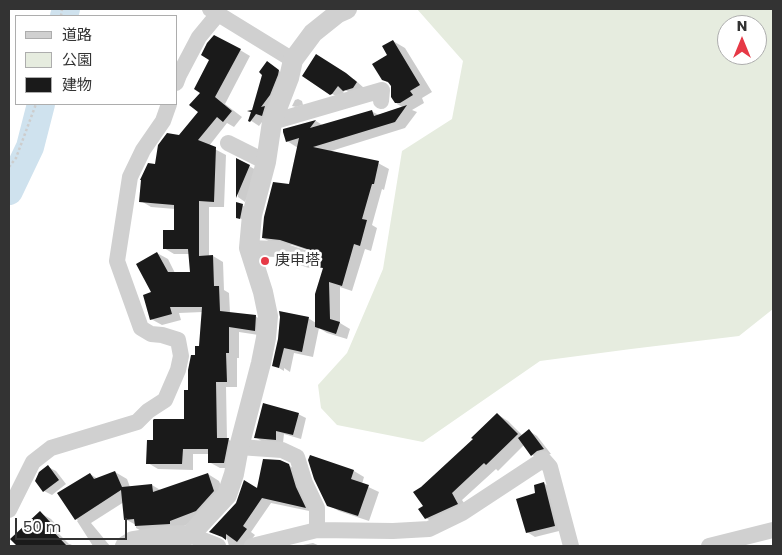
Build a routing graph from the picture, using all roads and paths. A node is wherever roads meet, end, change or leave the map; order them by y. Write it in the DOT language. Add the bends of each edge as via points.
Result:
graph roads {
  1 [pos="346,9"];
  2 [pos="214,11"];
  3 [pos="293,60"];
  4 [pos="178,78"];
  5 [pos="381,101"];
  6 [pos="36,105"];
  7 [pos="169,105"];
  8 [pos="272,122"];
  9 [pos="228,143"];
  10 [pos="266,162"];
  11 [pos="9,167"];
  12 [pos="249,248"];
  13 [pos="310,260"];
  14 [pos="239,447"];
  15 [pos="9,510"];
  16 [pos="317,530"];
  17 [pos="773,530"];
  18 [pos="190,535"];
  19 [pos="131,544"];
  20 [pos="218,546"];
  21 [pos="252,546"];
  22 [pos="571,546"];
  23 [pos="709,546"];
  1 -- 3 [label="street" via="313,33"];
  2 -- 3 [label="street"];
  2 -- 4 [label="street"];
  3 -- 8 [label="street"];
  5 -- 8 [label="street" via="382,90"];
  6 -- 11 [label="path" via="16,158"];
  7 -- 15 [label="street" via="130,178 117,261 142,328 150,334 178,340 181,356 178,370 165,400 137,422 51,448 33,462"];
  8 -- 10 [label="street"];
  9 -- 10 [label="street"];
  10 -- 12 [label="street" via="252,215"];
  12 -- 13 [label="street" via="277,249"];
  12 -- 14 [label="street" via="268,316 261,363"];
  14 -- 16 [label="street" via="282,450 297,457 316,508"];
  14 -- 18 [label="street" via="227,496"];
  16 -- 21 [label="street"];
  16 -- 22 [label="street" via="428,529 462,513 543,458 550,467"];
  17 -- 23 [label="street"];
  18 -- 19 [label="street" via="164,536"];
  18 -- 20 [label="street"];
}
